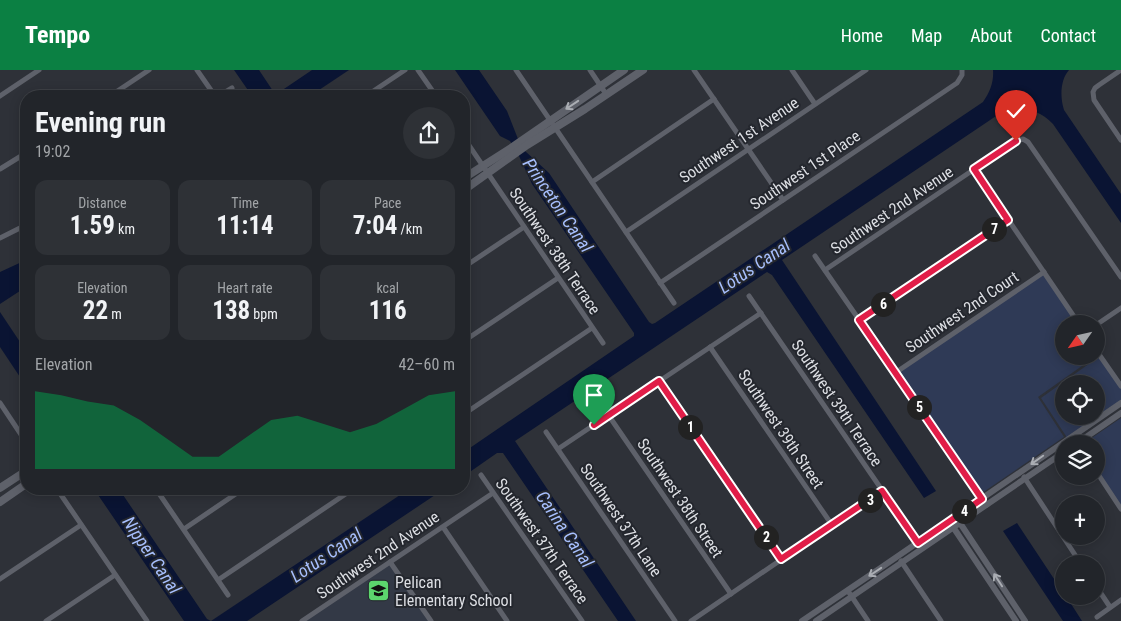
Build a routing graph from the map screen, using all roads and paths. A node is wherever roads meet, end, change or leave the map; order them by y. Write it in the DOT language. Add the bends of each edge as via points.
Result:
graph roads {
  1 [pos="39,70"];
  2 [pos="149,70"];
  3 [pos="197,70"];
  4 [pos="405,70"];
  5 [pos="418,70"];
  6 [pos="516,70"];
  7 [pos="590,70"];
  8 [pos="624,70"];
  9 [pos="642,70"];
  10 [pos="694,70"];
  11 [pos="792,70"];
  12 [pos="866,70"];
  13 [pos="1121,70"];
  14 [pos="962,73"];
  15 [pos="600,86"];
  16 [pos="232,88"];
  17 [pos="119,90"];
  18 [pos="212,90"];
  19 [pos="228,90"];
  20 [pos="375,90"];
  21 [pos="432,90"];
  22 [pos="606,94"];
  23 [pos="0,96"];
  24 [pos="714,99"];
  25 [pos="815,104"];
  26 [pos="550,120"];
  27 [pos="555,128"];
  28 [pos="1121,140"];
  29 [pos="525,142"];
  30 [pos="470,147"];
  31 [pos="748,149"];
  32 [pos="513,151"];
  33 [pos="20,157"];
  34 [pos="483,166"];
  35 [pos="0,169"];
  36 [pos="974,169"];
  37 [pos="488,173"];
  38 [pos="470,174"];
  39 [pos="592,182"];
  40 [pos="470,186"];
  41 [pos="783,200"];
  42 [pos="1008,220"];
  43 [pos="524,227"];
  44 [pos="20,228"];
  45 [pos="626,232"];
  46 [pos="0,238"];
  47 [pos="815,256"];
  48 [pos="470,263"];
  49 [pos="825,270"];
  50 [pos="1044,272"];
  51 [pos="1121,277"];
  52 [pos="558,278"];
  53 [pos="660,283"];
  54 [pos="749,296"];
  55 [pos="674,303"];
  56 [pos="1121,308"];
  57 [pos="761,313"];
  58 [pos="1073,315"];
  59 [pos="1105,319"];
  60 [pos="859,320"];
  61 [pos="592,328"];
  62 [pos="470,337"];
  63 [pos="603,343"];
  64 [pos="710,347"];
  65 [pos="1105,363"];
  66 [pos="895,373"];
  67 [pos="659,381"];
  68 [pos="1121,386"];
  69 [pos="0,403"];
  70 [pos="1121,403"];
  71 [pos="470,410"];
  72 [pos="6,412"];
  73 [pos="1121,413"];
  74 [pos="0,416"];
  75 [pos="609,416"];
  76 [pos="546,432"];
  77 [pos="20,433"];
  78 [pos="1074,435"];
  79 [pos="1089,435"];
  80 [pos="1055,448"];
  81 [pos="558,449"];
  82 [pos="1055,458"];
  83 [pos="1020,472"];
  84 [pos="20,475"];
  85 [pos="481,475"];
  86 [pos="1025,479"];
  87 [pos="1105,485"];
  88 [pos="0,488"];
  89 [pos="20,488"];
  90 [pos="882,491"];
  91 [pos="493,493"];
  92 [pos="61,495"];
  93 [pos="160,495"];
  94 [pos="235,495"];
  95 [pos="344,495"];
  96 [pos="982,499"];
  97 [pos="0,502"];
  98 [pos="987,505"];
  99 [pos="1121,509"];
  100 [pos="952,519"];
  101 [pos="81,524"];
  102 [pos="960,524"];
  103 [pos="832,525"];
  104 [pos="443,527"];
  105 [pos="954,528"];
  106 [pos="184,529"];
  107 [pos="918,543"];
  108 [pos="923,549"];
  109 [pos="1075,555"];
  110 [pos="781,559"];
  111 [pos="900,559"];
  112 [pos="390,562"];
  113 [pos="115,575"];
  114 [pos="0,579"];
  115 [pos="218,580"];
  116 [pos="848,591"];
  117 [pos="731,594"];
  118 [pos="228,595"];
  119 [pos="852,597"];
  120 [pos="1105,600"];
  121 [pos="1121,600"];
  122 [pos="1110,607"];
  123 [pos="1097,617"];
  124 [pos="46,621"];
  125 [pos="147,621"];
  126 [pos="302,621"];
  127 [pos="431,621"];
  128 [pos="507,621"];
  129 [pos="582,621"];
  130 [pos="675,621"];
  131 [pos="691,621"];
  132 [pos="802,621"];
  133 [pos="816,621"];
  134 [pos="868,621"];
  135 [pos="941,621"];
  136 [pos="1016,621"];
  137 [pos="1025,621"];
  1 -- 23 [label="street"];
  2 -- 17 [label="street"];
  3 -- 18 [label="street"];
  4 -- 20 [label="street"];
  5 -- 21 [label="street"];
  6 -- 26 [label="street"];
  7 -- 15 [label="street"];
  8 -- 15 [label="main road"];
  9 -- 22 [label="main road"];
  10 -- 24 [label="street"];
  11 -- 25 [label="street"];
  12 -- 25 [label="street, Southwest 1st Avenue"];
  13 -- 28 [label="street" via="1093,92 1094,100"];
  14 -- 41 [label="street, Southwest 1st Place" via="957,82"];
  15 -- 22 [label="street"];
  15 -- 26 [label="main road, one-way"];
  16 -- 19 [label="street"];
  22 -- 27 [label="main road"];
  24 -- 31 [label="street"];
  24 -- 39 [label="street"];
  25 -- 31 [label="street, Southwest 1st Avenue"];
  26 -- 27 [label="street"];
  26 -- 29 [label="main road"];
  27 -- 29 [label="main road"];
  27 -- 39 [label="street"];
  29 -- 32 [label="main road"];
  30 -- 34 [label="street, Southwest 38th Terrace"];
  31 -- 41 [label="street"];
  31 -- 45 [label="street, Southwest 1st Avenue"];
  32 -- 34 [label="main road"];
  32 -- 37 [label="main road"];
  33 -- 35 [label="street"];
  34 -- 37 [label="street, Southwest 38th Terrace"];
  34 -- 38 [label="main road"];
  36 -- 42 [label="street"];
  36 -- 49 [label="street, Southwest 2nd Avenue"];
  36 -- 51 [label="street, Southwest 2nd Avenue" via="1016,141 1023,139 1028,142"];
  37 -- 40 [label="main road"];
  37 -- 43 [label="street, Southwest 38th Terrace"];
  39 -- 45 [label="street"];
  41 -- 53 [label="street, Southwest 1st Place"];
  42 -- 50 [label="street"];
  42 -- 60 [label="street"];
  43 -- 48 [label="street"];
  43 -- 52 [label="street, Southwest 38th Terrace"];
  44 -- 46 [label="street"];
  45 -- 53 [label="street"];
  47 -- 49 [label="street"];
  49 -- 60 [label="street"];
  50 -- 58 [label="street"];
  50 -- 66 [label="street, Southwest 2nd Court"];
  52 -- 61 [label="street, Southwest 38th Terrace"];
  52 -- 62 [label="street"];
  53 -- 55 [label="street"];
  54 -- 57 [label="street, Southwest 39th Terrace"];
  56 -- 59 [label="street"];
  57 -- 64 [label="street"];
  57 -- 90 [label="street, Southwest 39th Terrace"];
  60 -- 66 [label="street"];
  61 -- 63 [label="street, Southwest 38th Terrace"];
  61 -- 71 [label="street"];
  64 -- 67 [label="street"];
  64 -- 103 [label="street, Southwest 39th Street"];
  65 -- 68 [label="street"];
  66 -- 96 [label="street"];
  67 -- 75 [label="street"];
  67 -- 110 [label="street"];
  69 -- 72 [label="street"];
  70 -- 78 [label="street"];
  72 -- 74 [label="street"];
  72 -- 77 [label="street"];
  73 -- 79 [label="street"];
  75 -- 81 [label="street"];
  75 -- 117 [label="street, Southwest 38th Street"];
  76 -- 81 [label="street, Southwest 37th Lane"];
  80 -- 83 [label="street, one-way"];
  81 -- 130 [label="street, Southwest 37th Lane"];
  82 -- 86 [label="street"];
  83 -- 86 [label="street"];
  83 -- 96 [label="street"];
  84 -- 88 [label="main road"];
  85 -- 91 [label="street, Southwest 37th Terrace"];
  86 -- 98 [label="street"];
  86 -- 109 [label="street"];
  87 -- 99 [label="street"];
  89 -- 97 [label="main road"];
  90 -- 103 [label="street"];
  90 -- 107 [label="street, Southwest 39th Terrace"];
  91 -- 104 [label="street, Southwest 2nd Avenue"];
  91 -- 129 [label="street, Southwest 37th Terrace"];
  92 -- 101 [label="street"];
  93 -- 106 [label="street"];
  94 -- 106 [label="street"];
  95 -- 115 [label="street"];
  96 -- 98 [label="street"];
  96 -- 100 [label="street"];
  98 -- 102 [label="street"];
  100 -- 102 [label="street"];
  100 -- 105 [label="street"];
  100 -- 107 [label="street"];
  101 -- 113 [label="street"];
  101 -- 114 [label="street"];
  102 -- 105 [label="street"];
  137 -- 102 [label="street, one-way"];
  103 -- 110 [label="street"];
  104 -- 112 [label="street, Southwest 2nd Avenue"];
  104 -- 128 [label="street"];
  105 -- 108 [label="street"];
  105 -- 136 [label="street"];
  106 -- 115 [label="street"];
  107 -- 108 [label="street, Southwest 39th Terrace"];
  107 -- 111 [label="street"];
  108 -- 111 [label="street"];
  110 -- 117 [label="street"];
  111 -- 116 [label="street, one-way"];
  111 -- 119 [label="street"];
  111 -- 135 [label="street"];
  112 -- 126 [label="street, Southwest 2nd Avenue"];
  112 -- 127 [label="street"];
  113 -- 124 [label="street"];
  113 -- 125 [label="street"];
  115 -- 118 [label="street"];
  116 -- 119 [label="street"];
  116 -- 132 [label="street"];
  117 -- 131 [label="street"];
  119 -- 133 [label="street"];
  119 -- 134 [label="street"];
  120 -- 122 [label="street"];
  121 -- 122 [label="street"];
  122 -- 123 [label="street"];
}
